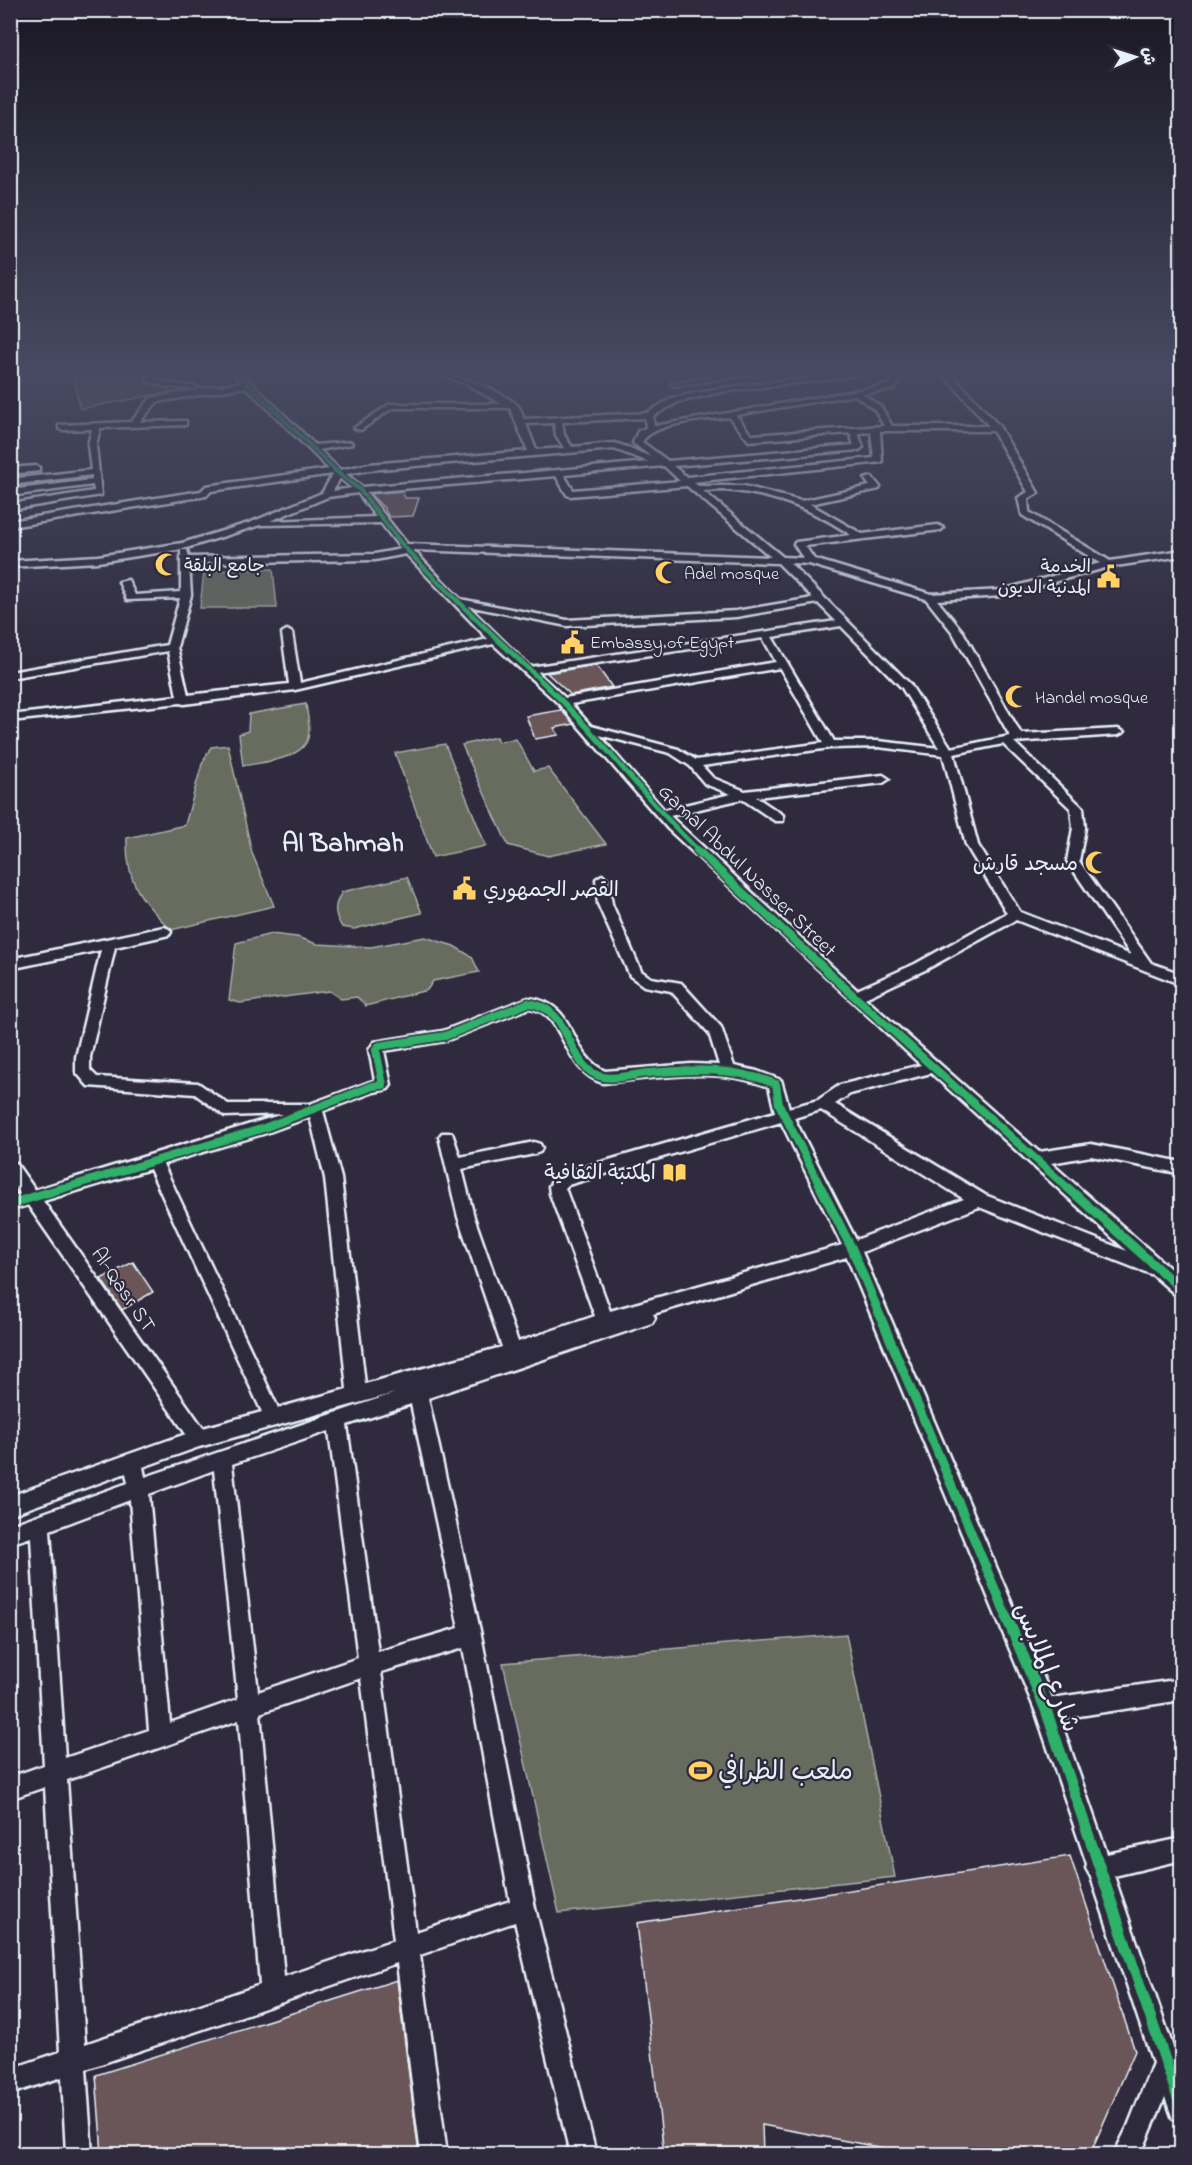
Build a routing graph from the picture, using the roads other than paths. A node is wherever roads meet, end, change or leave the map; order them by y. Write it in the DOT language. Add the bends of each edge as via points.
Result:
graph roads {
  1 [pos="61,476"];
  2 [pos="79,476"];
  3 [pos="96,476"];
  4 [pos="306,476"];
  5 [pos="335,476"];
  6 [pos="342,476"];
  7 [pos="514,476"];
  8 [pos="560,476"];
  9 [pos="680,476"];
  10 [pos="752,476"];
  11 [pos="1024,476"];
  12 [pos="869,479"];
  13 [pos="10,482"];
  14 [pos="689,484"];
  15 [pos="360,490"];
  16 [pos="10,493"];
  17 [pos="98,493"];
  18 [pos="326,495"];
  19 [pos="803,503"];
  20 [pos="10,507"];
  21 [pos="101,510"];
  22 [pos="383,520"];
  23 [pos="10,524"];
  24 [pos="252,525"];
  25 [pos="938,528"];
  26 [pos="860,537"];
  27 [pos="183,546"];
  28 [pos="406,549"];
  29 [pos="1182,553"];
  30 [pos="184,561"];
  31 [pos="782,561"];
  32 [pos="810,561"];
  33 [pos="10,564"];
  34 [pos="1108,564"];
  35 [pos="124,582"];
  36 [pos="186,595"];
  37 [pos="930,597"];
  38 [pos="819,600"];
  39 [pos="456,601"];
  40 [pos="842,623"];
  41 [pos="287,633"];
  42 [pos="766,635"];
  43 [pos="495,640"];
  44 [pos="172,646"];
  45 [pos="783,664"];
  46 [pos="529,670"];
  47 [pos="10,675"];
  48 [pos="295,687"];
  49 [pos="184,701"];
  50 [pos="563,702"];
  51 [pos="10,718"];
  52 [pos="587,729"];
  53 [pos="1118,732"];
  54 [pos="1011,739"];
  55 [pos="830,745"];
  56 [pos="948,752"];
  57 [pos="694,764"];
  58 [pos="883,779"];
  59 [pos="744,795"];
  60 [pos="662,814"];
  61 [pos="779,818"];
  62 [pos="602,879"];
  63 [pos="1016,915"];
  64 [pos="164,932"];
  65 [pos="110,943"];
  66 [pos="10,964"];
  67 [pos="1146,966"];
  68 [pos="1182,980"];
  69 [pos="855,998"];
  70 [pos="934,1067"];
  71 [pos="728,1070"];
  72 [pos="823,1104"];
  73 [pos="315,1108"];
  74 [pos="785,1115"];
  75 [pos="447,1137"];
  76 [pos="534,1148"];
  77 [pos="1037,1159"];
  78 [pos="154,1161"];
  79 [pos="455,1164"];
  80 [pos="10,1167"];
  81 [pos="1182,1168"];
  82 [pos="33,1197"];
  83 [pos="980,1200"];
  84 [pos="10,1204"];
  85 [pos="852,1249"];
  86 [pos="774,1272"];
  87 [pos="1160,1272"];
  88 [pos="1182,1290"];
  89 [pos="605,1320"];
  90 [pos="513,1352"];
  91 [pos="357,1395"];
  92 [pos="418,1395"];
  93 [pos="274,1418"];
  94 [pos="337,1420"];
  95 [pos="199,1438"];
  96 [pos="222,1458"];
  97 [pos="132,1462"];
  98 [pos="139,1488"];
  99 [pos="10,1506"];
  100 [pos="40,1526"];
  101 [pos="10,1535"];
  102 [pos="471,1635"];
  103 [pos="369,1665"];
  104 [pos="1182,1689"];
  105 [pos="249,1706"];
  106 [pos="1046,1710"];
  107 [pos="160,1736"];
  108 [pos="54,1774"];
  109 [pos="10,1788"];
  110 [pos="1182,1849"];
  111 [pos="1097,1868"];
  112 [pos="523,1908"];
  113 [pos="405,1949"];
  114 [pos="273,1992"];
  115 [pos="73,2061"];
  116 [pos="1173,2063"];
  117 [pos="10,2082"];
  118 [pos="1182,2110"];
  119 [pos="79,2154"];
  120 [pos="434,2154"];
  121 [pos="583,2154"];
  122 [pos="1127,2154"];
  1 -- 13 [label="street"];
  2 -- 16 [label="street"];
  3 -- 17 [label="street"];
  4 -- 21 [label="street" via="206,489 206,494"];
  5 -- 18 [label="street"];
  6 -- 15 [label="street, Gamal Abdul Nasser Street"];
  7 -- 15 [label="street"];
  8 -- 14 [label="street" via="570,493"];
  9 -- 14 [label="street"];
  10 -- 14 [label="street"];
  11 -- 34 [label="street" via="1034,493 1023,498 1024,513"];
  12 -- 19 [label="street" via="876,487"];
  14 -- 19 [label="street" via="764,491"];
  14 -- 31 [label="street"];
  15 -- 18 [label="street"];
  15 -- 22 [label="street, Gamal Abdul Nasser Street"];
  17 -- 20 [label="street"];
  17 -- 21 [label="street"];
  18 -- 24 [label="street"];
  19 -- 26 [label="street"];
  21 -- 23 [label="street"];
  22 -- 24 [label="street"];
  22 -- 28 [label="street, Gamal Abdul Nasser Street"];
  24 -- 27 [label="street"];
  25 -- 26 [label="street"];
  26 -- 32 [label="street" via="799,544"];
  27 -- 30 [label="street"];
  27 -- 33 [label="street" via="98,558"];
  28 -- 30 [label="street" via="375,556"];
  28 -- 31 [label="street"];
  28 -- 39 [label="street, Gamal Abdul Nasser Street"];
  29 -- 34 [label="street"];
  30 -- 36 [label="street"];
  31 -- 32 [label="street"];
  31 -- 38 [label="street"];
  32 -- 37 [label="street"];
  34 -- 37 [label="street" via="1002,593"];
  35 -- 36 [label="street" via="131,598"];
  36 -- 44 [label="street"];
  37 -- 54 [label="street" via="958,632"];
  38 -- 39 [label="street" via="736,614 567,622"];
  38 -- 40 [label="street"];
  39 -- 43 [label="street, Gamal Abdul Nasser Street"];
  40 -- 42 [label="street"];
  40 -- 56 [label="street" via="906,686"];
  41 -- 48 [label="street"];
  42 -- 45 [label="street"];
  42 -- 46 [label="street"];
  43 -- 46 [label="street, Gamal Abdul Nasser Street"];
  43 -- 48 [label="street"];
  44 -- 47 [label="street"];
  44 -- 49 [label="street"];
  45 -- 50 [label="street"];
  45 -- 55 [label="street"];
  46 -- 50 [label="street, Gamal Abdul Nasser Street"];
  48 -- 49 [label="street"];
  49 -- 51 [label="street"];
  50 -- 52 [label="street, Gamal Abdul Nasser Street"];
  52 -- 57 [label="street" via="674,751"];
  52 -- 60 [label="street, Gamal Abdul Nasser Street"];
  53 -- 54 [label="street"];
  54 -- 56 [label="street"];
  54 -- 67 [label="street" via="1077,808 1079,828 1073,861"];
  55 -- 56 [label="street" via="878,744"];
  55 -- 57 [label="street"];
  56 -- 63 [label="street" via="972,845"];
  57 -- 59 [label="street" via="709,781"];
  58 -- 59 [label="street"];
  59 -- 60 [label="street"];
  59 -- 61 [label="street"];
  60 -- 69 [label="street, Gamal Abdul Nasser Street"];
  62 -- 71 [label="street" via="605,904 635,974 652,984 676,987 716,1031"];
  63 -- 67 [label="street"];
  63 -- 69 [label="street"];
  64 -- 65 [label="street"];
  65 -- 66 [label="street"];
  65 -- 73 [label="street" via="82,1057 83,1072 93,1082 198,1089 225,1110"];
  67 -- 68 [label="street"];
  69 -- 70 [label="street, Gamal Abdul Nasser Street"];
  70 -- 72 [label="street" via="845,1089"];
  70 -- 77 [label="street, Gamal Abdul Nasser Street"];
  71 -- 73 [label="street" via="603,1077 589,1069 552,1010 540,1002 528,1003 446,1036 379,1046 376,1050 383,1085"];
  71 -- 74 [label="street, شارع الملابس" via="776,1084"];
  72 -- 74 [label="street"];
  72 -- 83 [label="street"];
  73 -- 78 [label="street" via="264,1128"];
  73 -- 91 [label="street" via="333,1178"];
  74 -- 85 [label="street, شارع الملابس"];
  74 -- 89 [label="street" via="563,1180 557,1186"];
  75 -- 79 [label="street"];
  76 -- 79 [label="street"];
  77 -- 81 [label="street" via="1091,1150"];
  77 -- 87 [label="street, Gamal Abdul Nasser Street"];
  78 -- 82 [label="street"];
  78 -- 93 [label="street"];
  79 -- 90 [label="street" via="466,1216"];
  80 -- 82 [label="street, Al-Qasr ST"];
  82 -- 84 [label="street"];
  82 -- 95 [label="street, Al-Qasr ST"];
  83 -- 85 [label="street"];
  83 -- 87 [label="street"];
  85 -- 86 [label="street"];
  85 -- 106 [label="street, شارع الملابس"];
  86 -- 89 [label="street"];
  86 -- 92 [label="street"];
  87 -- 88 [label="street, Gamal Abdul Nasser Street"];
  89 -- 90 [label="street"];
  90 -- 91 [label="street"];
  91 -- 93 [label="street"];
  92 -- 94 [label="street"];
  92 -- 102 [label="street"];
  93 -- 95 [label="street"];
  94 -- 96 [label="street"];
  94 -- 103 [label="street"];
  95 -- 97 [label="street"];
  96 -- 98 [label="street"];
  96 -- 105 [label="street"];
  97 -- 98 [label="street"];
  97 -- 99 [label="street"];
  98 -- 100 [label="street"];
  98 -- 107 [label="street"];
  100 -- 101 [label="street"];
  100 -- 108 [label="street"];
  102 -- 103 [label="street"];
  102 -- 112 [label="street"];
  103 -- 105 [label="street"];
  103 -- 113 [label="street"];
  104 -- 106 [label="street"];
  105 -- 107 [label="street"];
  105 -- 114 [label="street"];
  106 -- 111 [label="street, شارع الملابس"];
  107 -- 108 [label="street"];
  108 -- 109 [label="street"];
  108 -- 115 [label="street"];
  110 -- 111 [label="street"];
  111 -- 116 [label="street, شارع الملابس"];
  112 -- 113 [label="street"];
  112 -- 121 [label="street"];
  113 -- 114 [label="street"];
  113 -- 120 [label="street"];
  114 -- 115 [label="street"];
  115 -- 117 [label="street"];
  115 -- 119 [label="street"];
  116 -- 118 [label="street, شارع الملابس"];
  116 -- 122 [label="street"];
}
